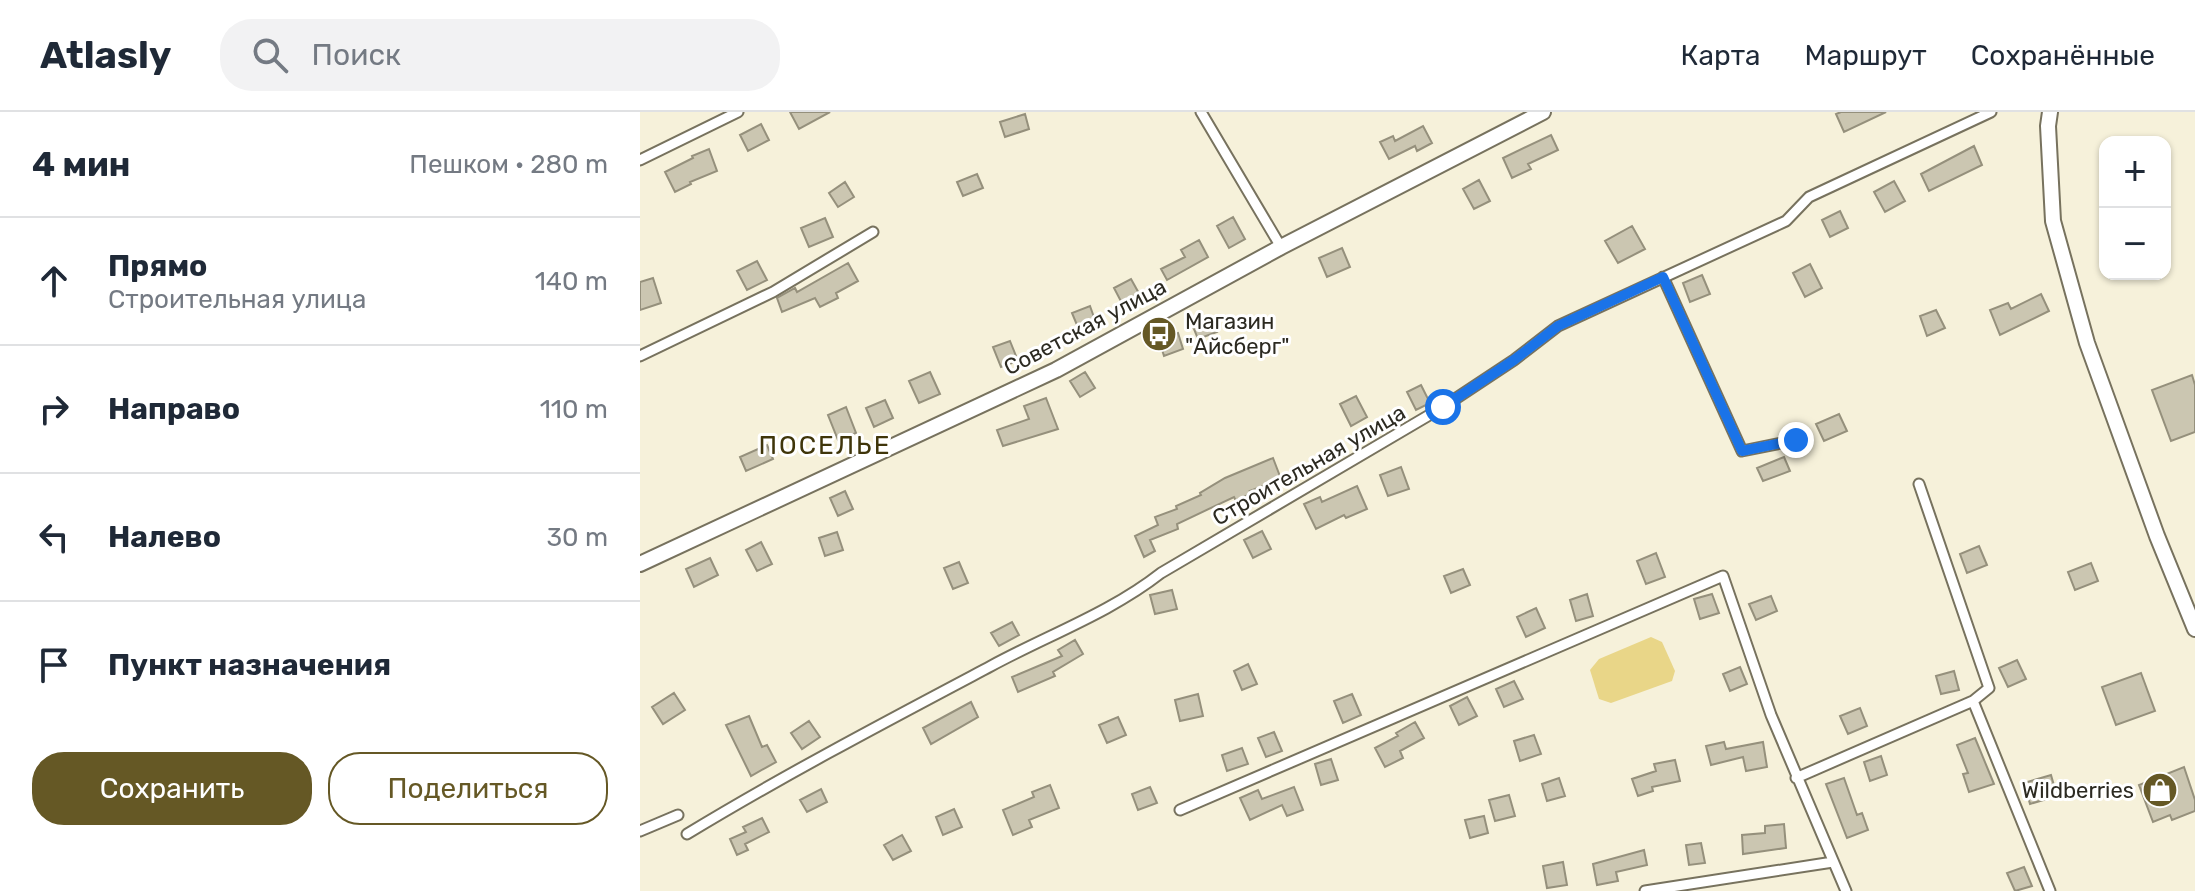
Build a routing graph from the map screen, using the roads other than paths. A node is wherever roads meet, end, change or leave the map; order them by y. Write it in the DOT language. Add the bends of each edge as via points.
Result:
graph roads {
  1 [pos="738,112"];
  2 [pos="1201,112"];
  3 [pos="1543,112"];
  4 [pos="1991,112"];
  5 [pos="2050,112"];
  6 [pos="640,160"];
  7 [pos="873,232"];
  8 [pos="1281,247"];
  9 [pos="1663,277"];
  10 [pos="640,356"];
  11 [pos="1796,440"];
  12 [pos="1919,484"];
  13 [pos="640,564"];
  14 [pos="2195,629"];
  15 [pos="1973,701"];
  16 [pos="1796,778"];
  17 [pos="1180,810"];
  18 [pos="678,815"];
  19 [pos="640,831"];
  20 [pos="687,834"];
  21 [pos="1833,862"];
  22 [pos="1645,891"];
  23 [pos="1846,891"];
  24 [pos="2050,891"];
  1 -- 6 [label="street"];
  2 -- 8 [label="street"];
  3 -- 8 [label="main road, Советская улица"];
  4 -- 9 [label="street, Строительная улица" via="1809,197 1786,221"];
  5 -- 14 [label="main road" via="2053,221 2087,343"];
  7 -- 10 [label="street" via="773,292"];
  8 -- 13 [label="main road, Советская улица" via="1056,370"];
  9 -- 11 [label="street" via="1742,451"];
  9 -- 20 [label="street, Строительная улица" via="1558,326 1443,407 1086,619 993,664"];
  12 -- 15 [label="street" via="1989,688"];
  15 -- 16 [label="street"];
  15 -- 24 [label="street"];
  16 -- 17 [label="street" via="1723,576"];
  16 -- 21 [label="street"];
  18 -- 19 [label="street"];
  21 -- 22 [label="street"];
  21 -- 23 [label="street"];
}
